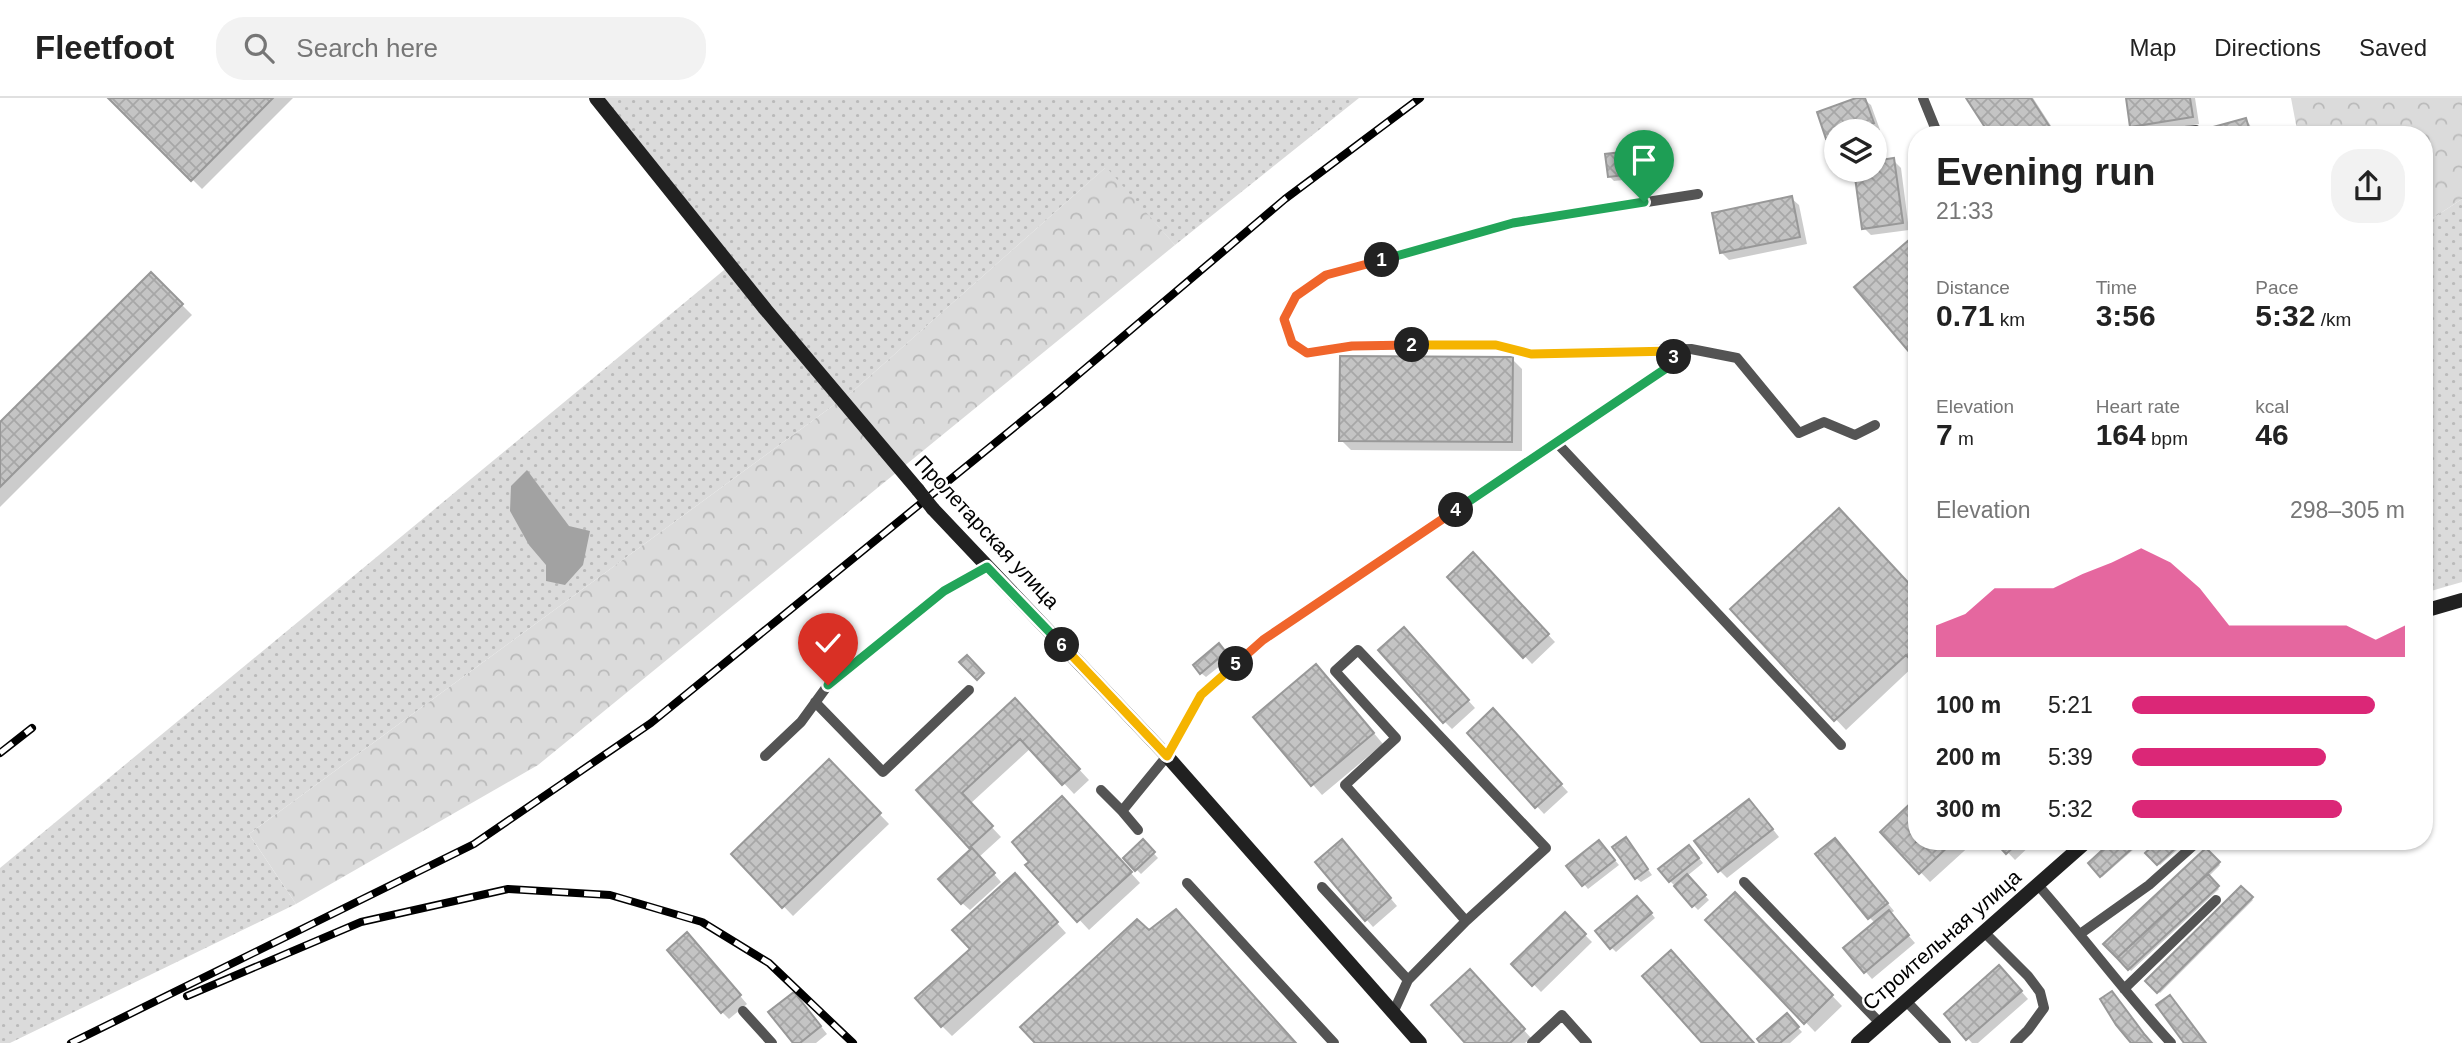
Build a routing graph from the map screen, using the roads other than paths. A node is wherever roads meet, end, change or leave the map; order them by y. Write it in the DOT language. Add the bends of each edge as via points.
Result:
graph roads {
  1 [pos="596,98"];
  2 [pos="1923,98"];
  3 [pos="1934,126"];
  4 [pos="1698,194"];
  5 [pos="1674,351"];
  6 [pos="1875,425"];
  7 [pos="1556,442"];
  8 [pos="987,567"];
  9 [pos="2462,600"];
  10 [pos="2433,608"];
  11 [pos="969,690"];
  12 [pos="815,702"];
  13 [pos="1842,745"];
  14 [pos="1167,756"];
  15 [pos="765,757"];
  16 [pos="1101,790"];
  17 [pos="1122,811"];
  18 [pos="1138,830"];
  19 [pos="2077,850"];
  20 [pos="2189,850"];
  21 [pos="1187,883"];
  22 [pos="1744,883"];
  23 [pos="2037,884"];
  24 [pos="1322,887"];
  25 [pos="2216,900"];
  26 [pos="1466,921"];
  27 [pos="1986,934"];
  28 [pos="2080,934"];
  29 [pos="1408,980"];
  30 [pos="2124,989"];
  31 [pos="1909,1004"];
  32 [pos="743,1011"];
  33 [pos="1393,1013"];
  34 [pos="1880,1023"];
  35 [pos="772,1043"];
  36 [pos="1334,1043"];
  37 [pos="1420,1043"];
  38 [pos="1532,1043"];
  39 [pos="1587,1043"];
  40 [pos="1858,1043"];
  41 [pos="1946,1043"];
  42 [pos="2015,1043"];
  43 [pos="2171,1043"];
  1 -- 8 [label="street, Пролетарская улица, bridge" via="766,310"];
  2 -- 3 [label="lane"];
  4 -- 5 [label="lane" via="1513,223 1326,275 1296,296 1284,319 1292,343 1307,353 1352,346 1496,345 1531,354"];
  5 -- 6 [label="lane" via="1691,349 1737,358 1799,433 1824,422 1855,435"];
  5 -- 7 [label="lane" via="1674,363"];
  7 -- 13 [label="lane"];
  7 -- 14 [label="lane" via="1263,640 1201,695"];
  8 -- 12 [label="lane" via="944,591 828,685"];
  8 -- 14 [label="street, Пролетарская улица"];
  9 -- 10 [label="street"];
  11 -- 12 [label="lane" via="883,772"];
  12 -- 15 [label="lane"];
  14 -- 17 [label="lane"];
  14 -- 33 [label="street, Пролетарская улица"];
  16 -- 17 [label="lane"];
  17 -- 18 [label="lane"];
  19 -- 23 [label="street, Строительная улица"];
  20 -- 28 [label="lane" via="2150,886"];
  21 -- 36 [label="lane"];
  22 -- 34 [label="lane"];
  23 -- 28 [label="lane"];
  23 -- 34 [label="street, Строительная улица"];
  24 -- 29 [label="lane"];
  25 -- 30 [label="lane"];
  26 -- 26 [label="lane" via="1345,785 1396,738 1335,671 1358,650 1546,848"];
  26 -- 29 [label="lane"];
  27 -- 42 [label="lane" via="2040,992 2044,1008"];
  28 -- 30 [label="lane"];
  29 -- 33 [label="lane"];
  30 -- 43 [label="lane"];
  31 -- 41 [label="lane"];
  32 -- 35 [label="lane"];
  33 -- 37 [label="street, Пролетарская улица"];
  34 -- 40 [label="street, Строительная улица"];
  38 -- 39 [label="lane" via="1562,1015"];
}
